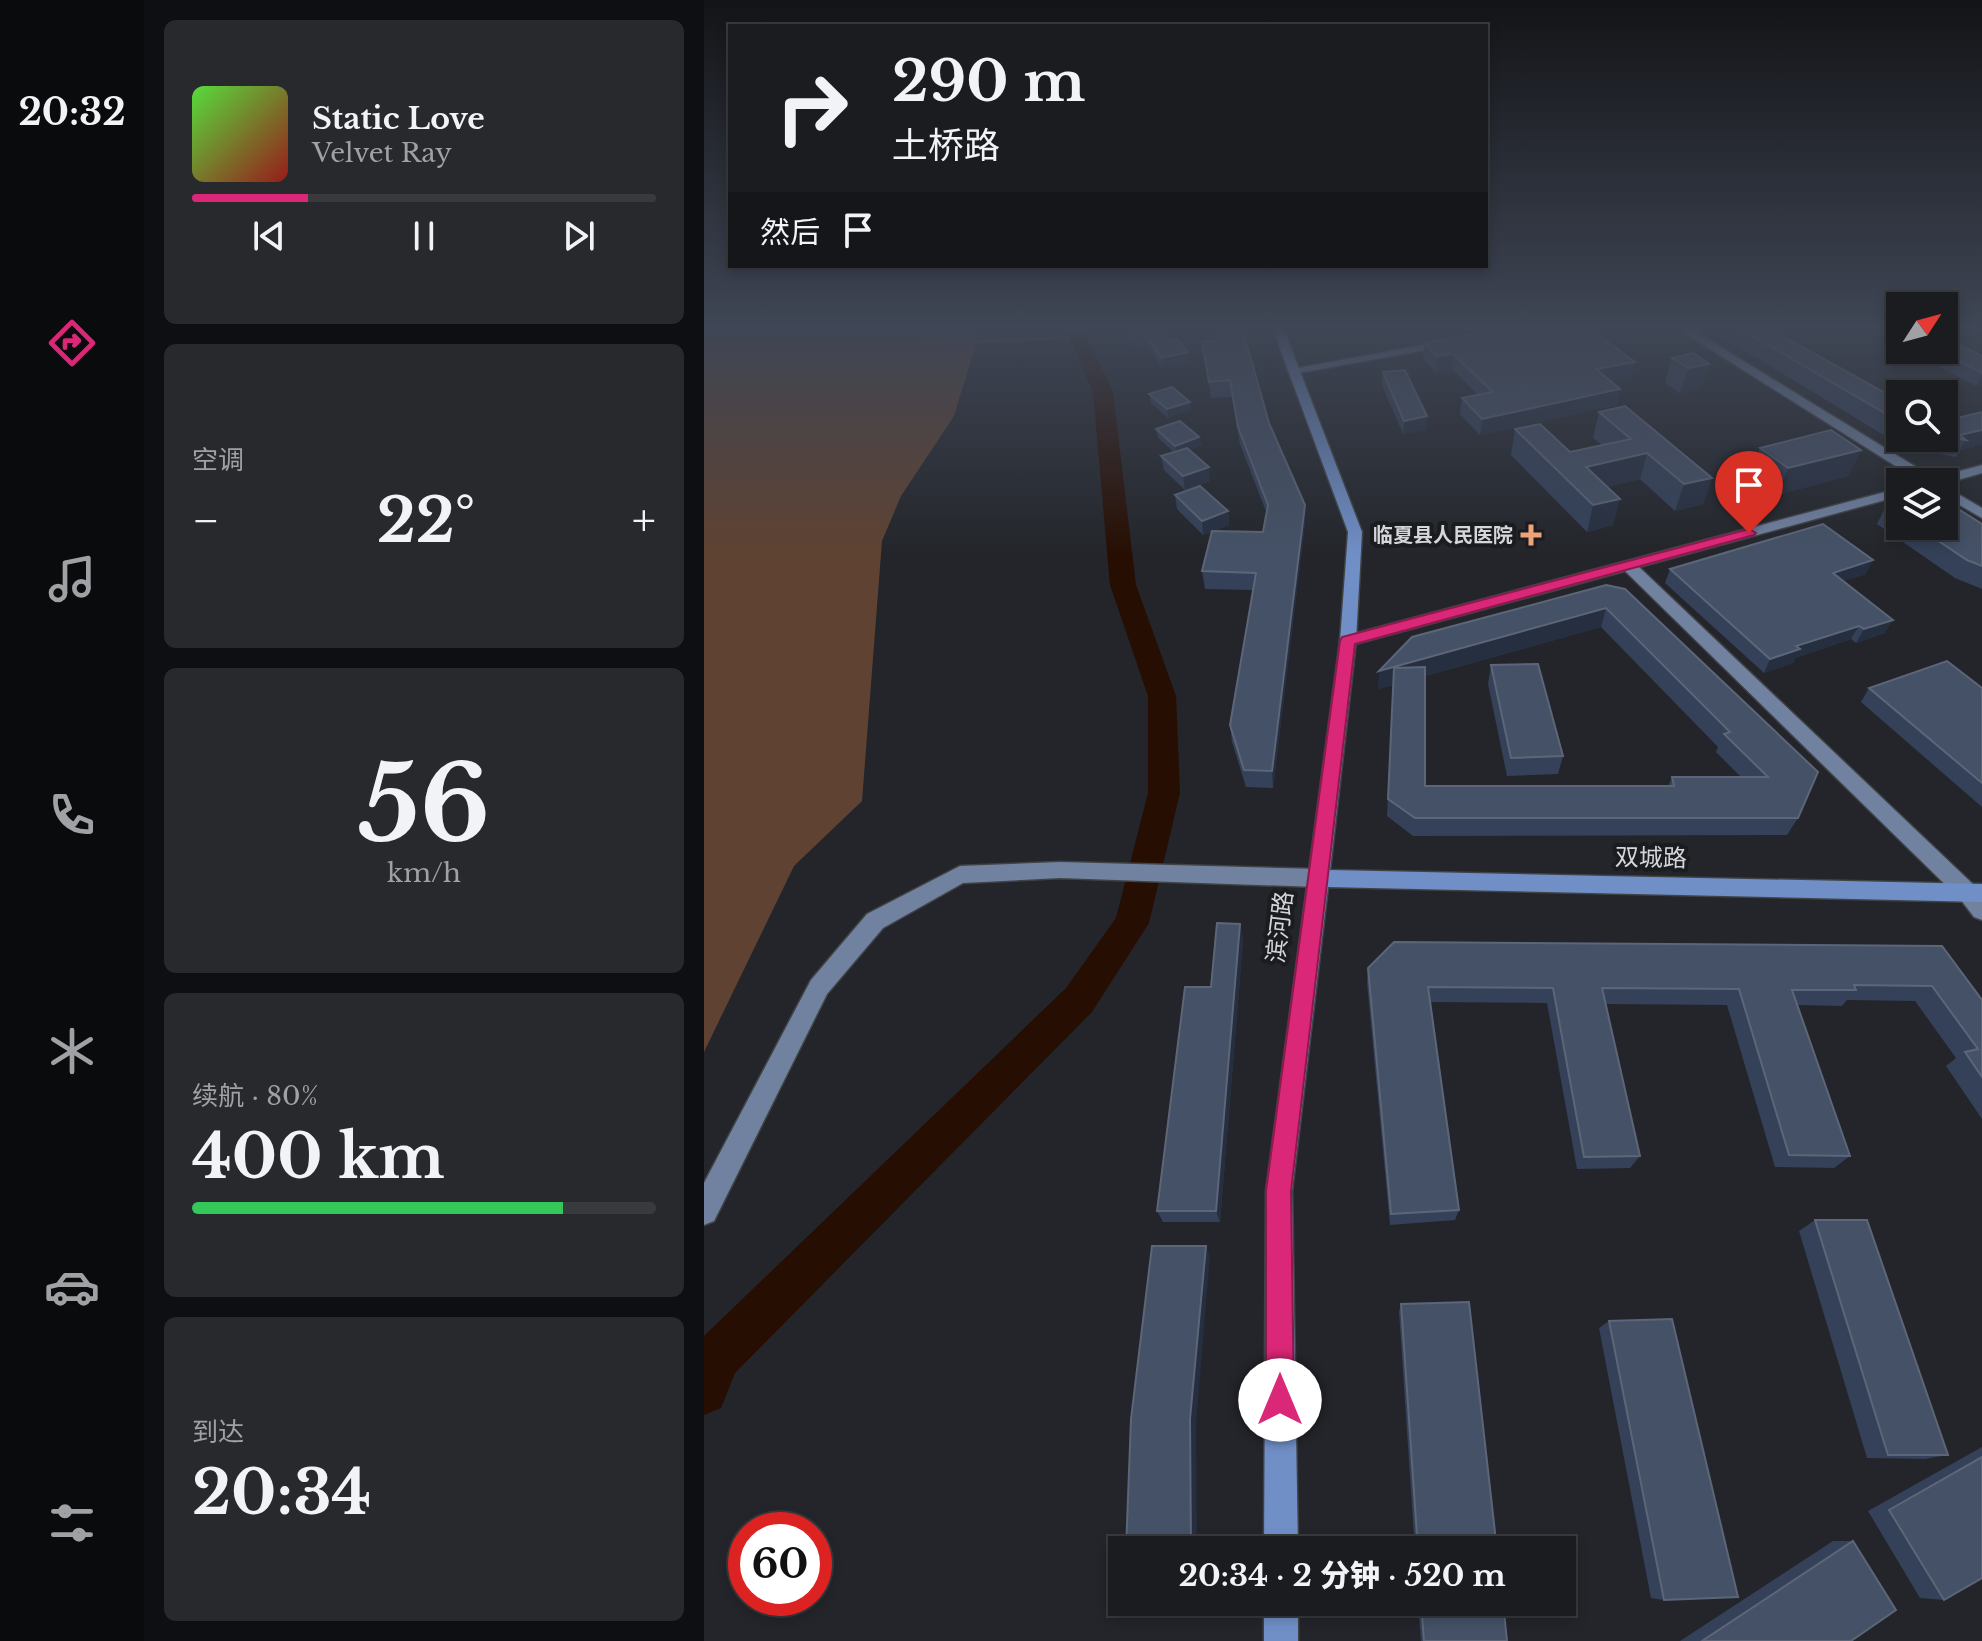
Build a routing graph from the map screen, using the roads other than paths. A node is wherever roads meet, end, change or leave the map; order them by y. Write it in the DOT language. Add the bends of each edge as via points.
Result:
graph roads {
  1 [pos="1306,404"];
  2 [pos="1806,404"];
  3 [pos="1910,468"];
  4 [pos="1982,469"];
  5 [pos="1958,475"];
  6 [pos="1886,496"];
  7 [pos="1958,499"];
  8 [pos="1982,514"];
  9 [pos="1628,565"];
  10 [pos="1348,641"];
  11 [pos="1318,878"];
  12 [pos="1978,900"];
  13 [pos="704,1211"];
  14 [pos="1281,1536"];
  15 [pos="1281,1616"];
  16 [pos="1281,1641"];
  1 -- 10 [label="main road, 滨河路" via="1355,532"];
  2 -- 3 [label="street"];
  4 -- 5 [label="street"];
  6 -- 9 [label="street"];
  7 -- 8 [label="street"];
  9 -- 10 [label="street"];
  9 -- 12 [label="street"];
  10 -- 11 [label="main road, 滨河路"];
  11 -- 12 [label="main road, 双城路"];
  11 -- 13 [label="street" via="1090,871 960,875 875,921 819,987"];
  11 -- 14 [label="main road, 滨河路" via="1279,1191"];
  15 -- 16 [label="main road"];
}
